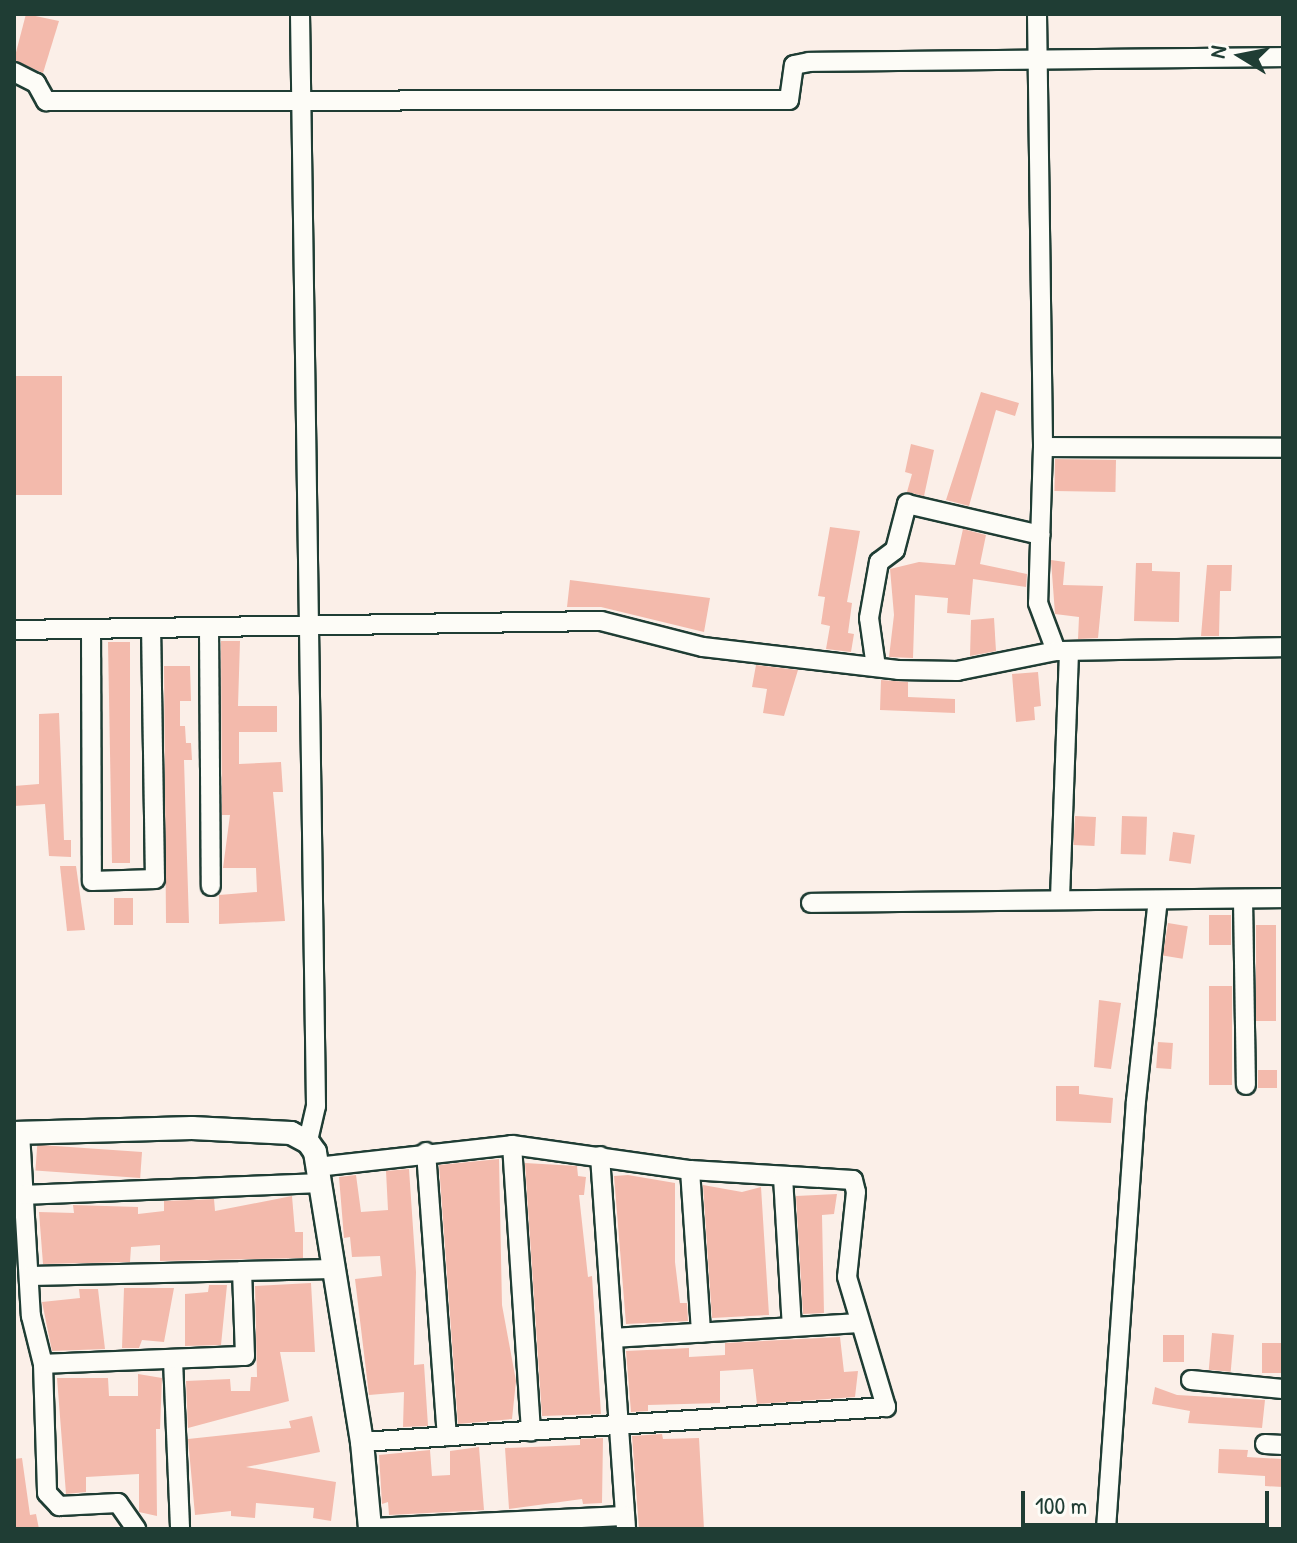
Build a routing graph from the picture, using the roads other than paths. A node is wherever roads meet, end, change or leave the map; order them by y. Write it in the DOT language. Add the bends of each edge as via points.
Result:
graph roads {
  1 [pos="300,14"];
  2 [pos="1037,14"];
  3 [pos="1038,57"];
  4 [pos="1283,57"];
  5 [pos="14,72"];
  6 [pos="300,104"];
  7 [pos="1043,447"];
  8 [pos="1283,448"];
  9 [pos="1040,535"];
  10 [pos="308,627"];
  11 [pos="209,628"];
  12 [pos="91,629"];
  13 [pos="151,629"];
  14 [pos="14,630"];
  15 [pos="1283,647"];
  16 [pos="1063,651"];
  17 [pos="876,667"];
  18 [pos="211,886"];
  19 [pos="1060,898"];
  20 [pos="1283,898"];
  21 [pos="1243,899"];
  22 [pos="1158,900"];
  23 [pos="811,903"];
  24 [pos="1246,1085"];
  25 [pos="17,1133"];
  26 [pos="308,1142"];
  27 [pos="512,1145"];
  28 [pos="426,1152"];
  29 [pos="600,1156"];
  30 [pos="690,1170"];
  31 [pos="318,1175"];
  32 [pos="783,1177"];
  33 [pos="24,1195"];
  34 [pos="333,1269"];
  35 [pos="242,1271"];
  36 [pos="29,1276"];
  37 [pos="859,1323"];
  38 [pos="792,1327"];
  39 [pos="701,1333"];
  40 [pos="613,1338"];
  41 [pos="173,1360"];
  42 [pos="43,1364"];
  43 [pos="1191,1380"];
  44 [pos="1283,1389"];
  45 [pos="619,1425"];
  46 [pos="531,1431"];
  47 [pos="447,1436"];
  48 [pos="362,1442"];
  49 [pos="626,1523"];
  50 [pos="136,1529"];
  51 [pos="180,1529"];
  52 [pos="370,1529"];
  53 [pos="1106,1529"];
  1 -- 6 [label="street"];
  2 -- 3 [label="street"];
  3 -- 4 [label="street"];
  3 -- 6 [label="street" via="794,65 789,100"];
  3 -- 7 [label="street"];
  5 -- 6 [label="street" via="36,83 46,101"];
  6 -- 10 [label="street"];
  7 -- 8 [label="street"];
  7 -- 9 [label="street"];
  9 -- 16 [label="street" via="1038,603"];
  9 -- 17 [label="street" via="907,504 895,550 879,562 869,618"];
  10 -- 11 [label="street"];
  10 -- 17 [label="street" via="601,621 703,647"];
  10 -- 26 [label="street" via="316,1106"];
  11 -- 13 [label="street"];
  11 -- 18 [label="street"];
  12 -- 13 [label="street"];
  12 -- 13 [label="street" via="92,881 155,879"];
  12 -- 14 [label="street"];
  15 -- 16 [label="street"];
  16 -- 17 [label="street" via="957,671"];
  16 -- 19 [label="street"];
  19 -- 22 [label="street"];
  19 -- 23 [label="street"];
  20 -- 21 [label="street"];
  21 -- 22 [label="street"];
  21 -- 24 [label="street"];
  22 -- 53 [label="street" via="1136,1101"];
  25 -- 26 [label="street" via="192,1128 291,1133"];
  25 -- 33 [label="street"];
  26 -- 31 [label="street"];
  27 -- 28 [label="street"];
  27 -- 29 [label="street"];
  27 -- 46 [label="street"];
  28 -- 31 [label="street"];
  28 -- 47 [label="street"];
  29 -- 30 [label="street"];
  29 -- 40 [label="street"];
  30 -- 32 [label="street"];
  30 -- 39 [label="street"];
  31 -- 33 [label="street"];
  31 -- 34 [label="street"];
  32 -- 37 [label="street" via="853,1180 847,1277"];
  32 -- 38 [label="street"];
  33 -- 36 [label="street"];
  34 -- 35 [label="street"];
  34 -- 48 [label="street"];
  35 -- 36 [label="street"];
  35 -- 41 [label="street" via="245,1356"];
  36 -- 42 [label="street" via="31,1316"];
  37 -- 38 [label="street"];
  37 -- 45 [label="street" via="886,1407"];
  38 -- 39 [label="street"];
  39 -- 40 [label="street"];
  40 -- 45 [label="street"];
  41 -- 42 [label="street"];
  41 -- 51 [label="street"];
  42 -- 50 [label="street" via="47,1493 59,1506 118,1503"];
  43 -- 44 [label="street"];
  45 -- 46 [label="street"];
  45 -- 49 [label="street"];
  46 -- 47 [label="street"];
  47 -- 48 [label="street"];
  48 -- 52 [label="street"];
  49 -- 52 [label="street"];
}
